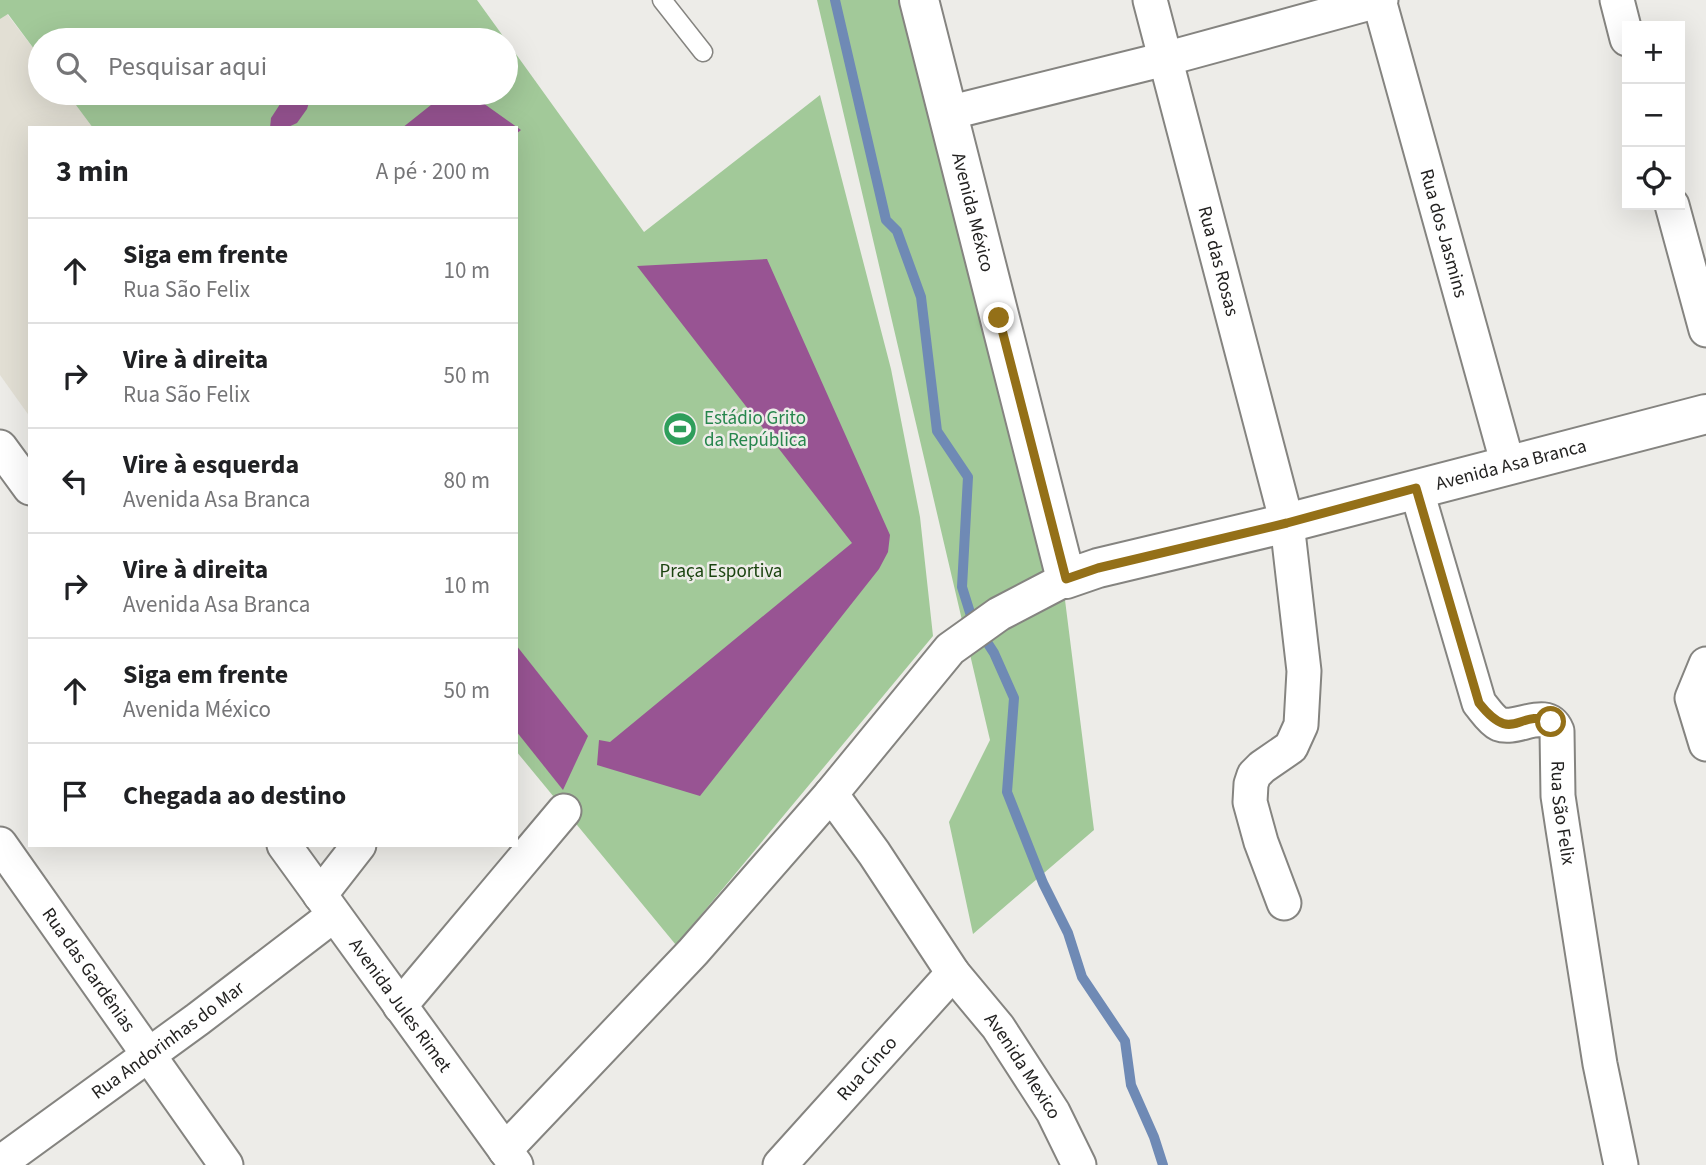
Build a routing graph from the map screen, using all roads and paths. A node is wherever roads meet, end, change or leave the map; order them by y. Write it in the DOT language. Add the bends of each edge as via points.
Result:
graph roads {
  1 [pos="662,0"];
  2 [pos="919,0"];
  3 [pos="1150,0"];
  4 [pos="1380,0"];
  5 [pos="1617,0"];
  6 [pos="1622,21"];
  7 [pos="703,52"];
  8 [pos="1165,59"];
  9 [pos="948,113"];
  10 [pos="1673,210"];
  11 [pos="1706,330"];
  12 [pos="1706,414"];
  13 [pos="0,447"];
  14 [pos="1508,466"];
  15 [pos="28,485"];
  16 [pos="1416,488"];
  17 [pos="1287,523"];
  18 [pos="1062,562"];
  19 [pos="1706,664"];
  20 [pos="1706,744"];
  21 [pos="831,794"];
  22 [pos="564,811"];
  23 [pos="0,844"];
  24 [pos="286,847"];
  25 [pos="358,847"];
  26 [pos="1284,904"];
  27 [pos="327,905"];
  28 [pos="953,973"];
  29 [pos="400,1006"];
  30 [pos="149,1055"];
  31 [pos="511,1157"];
  32 [pos="0,1163"];
  33 [pos="226,1165"];
  34 [pos="780,1165"];
  35 [pos="1079,1165"];
  36 [pos="1621,1165"];
  1 -- 7 [label="lane"];
  2 -- 9 [label="street, Avenida México"];
  3 -- 8 [label="street, Rua das Rosas"];
  4 -- 8 [label="street"];
  4 -- 14 [label="street, Rua dos Jasmins"];
  5 -- 6 [label="street"];
  8 -- 9 [label="street"];
  8 -- 17 [label="street, Rua das Rosas"];
  9 -- 18 [label="street, Avenida México"];
  10 -- 11 [label="street"];
  12 -- 14 [label="street, Avenida Asa Branca"];
  13 -- 15 [label="street"];
  14 -- 16 [label="street, Avenida Asa Branca"];
  16 -- 17 [label="street, Avenida Asa Branca"];
  16 -- 36 [label="street, Rua São Felix" via="1479,703 1498,723 1545,720 1557,731 1563,829 1600,1064"];
  17 -- 18 [label="street, Avenida Asa Branca" via="1098,568"];
  17 -- 26 [label="street, Rua das Rosas" via="1304,671 1301,725 1291,747 1254,775 1250,802"];
  18 -- 21 [label="street" via="950,649"];
  19 -- 20 [label="street" via="1692,698"];
  21 -- 28 [label="street, Avenida Mexico"];
  21 -- 31 [label="street"];
  22 -- 29 [label="street"];
  23 -- 30 [label="street, Rua das Gardênias"];
  24 -- 27 [label="street, Avenida Jules Rimet"];
  25 -- 27 [label="street, Rua Andorinhas do Mar"];
  27 -- 29 [label="street, Avenida Jules Rimet"];
  27 -- 30 [label="street, Rua Andorinhas do Mar"];
  28 -- 34 [label="street, Rua Cinco"];
  28 -- 35 [label="street, Avenida Mexico" via="998,1027"];
  29 -- 31 [label="street, Avenida Jules Rimet"];
  30 -- 32 [label="street, Rua Andorinhas do Mar"];
  30 -- 33 [label="street, Rua das Gardênias"];
}
